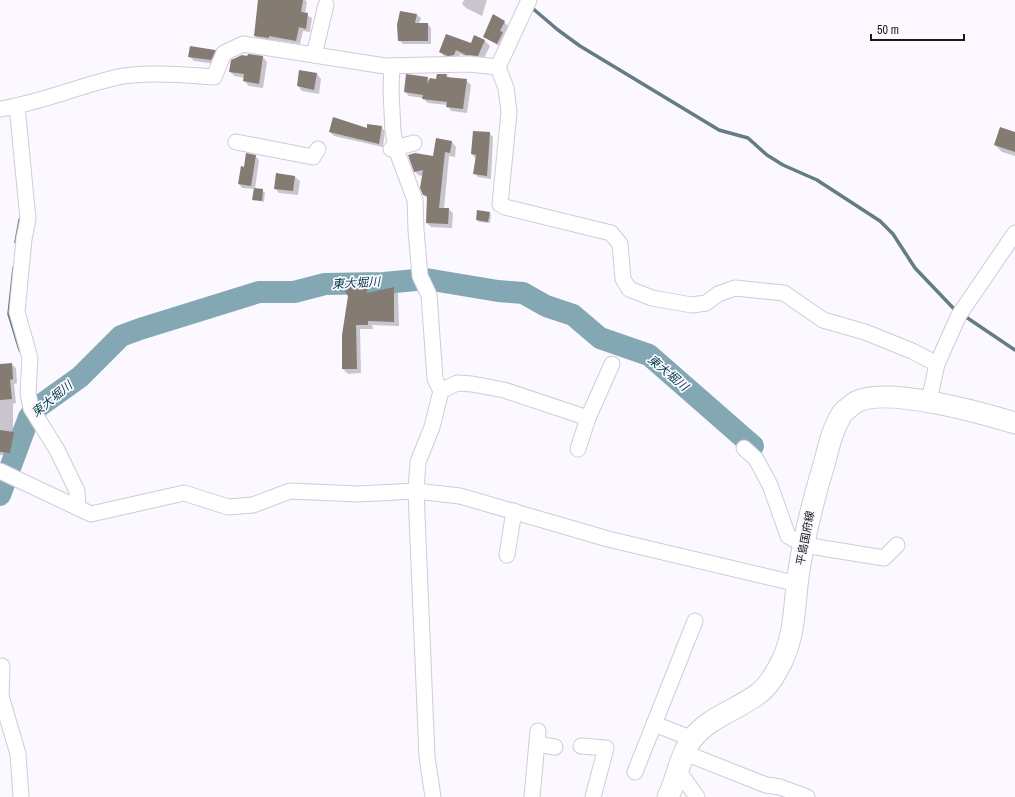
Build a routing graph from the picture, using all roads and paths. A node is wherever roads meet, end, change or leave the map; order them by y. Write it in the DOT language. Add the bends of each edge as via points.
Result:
graph roads {
  1 [pos="528,3"];
  2 [pos="326,5"];
  3 [pos="314,55"];
  4 [pos="392,66"];
  5 [pos="498,67"];
  6 [pos="10,108"];
  7 [pos="236,142"];
  8 [pos="414,143"];
  9 [pos="318,149"];
  10 [pos="394,149"];
  11 [pos="1015,233"];
  12 [pos="612,364"];
  13 [pos="937,364"];
  14 [pos="440,391"];
  15 [pos="929,401"];
  16 [pos="588,418"];
  17 [pos="1015,423"];
  18 [pos="744,448"];
  19 [pos="578,449"];
  20 [pos="5,473"];
  21 [pos="416,491"];
  22 [pos="78,507"];
  23 [pos="514,511"];
  24 [pos="804,545"];
  25 [pos="897,545"];
  26 [pos="507,556"];
  27 [pos="798,584"];
  28 [pos="696,621"];
  29 [pos="2,666"];
  30 [pos="654,724"];
  31 [pos="581,746"];
  32 [pos="555,747"];
  33 [pos="685,754"];
  34 [pos="635,772"];
  35 [pos="21,797"];
  36 [pos="433,797"];
  37 [pos="532,797"];
  38 [pos="593,797"];
  39 [pos="668,797"];
  40 [pos="697,797"];
  41 [pos="807,797"];
  1 -- 5 [label="street"];
  2 -- 3 [label="street"];
  3 -- 4 [label="street" via="343,64"];
  3 -- 6 [label="street" via="243,44 224,54 214,77 180,74 115,77"];
  4 -- 5 [label="street" via="469,64"];
  4 -- 10 [label="street" via="394,93 390,112"];
  5 -- 13 [label="street" via="506,88 509,112 500,204 611,234 620,244 623,279 629,289 652,298 692,305 706,302 735,288 784,293 823,320 865,332"];
  6 -- 22 [label="street" via="28,218 17,312 30,358 28,393 32,410 57,450 77,490"];
  7 -- 9 [label="street" via="313,157"];
  8 -- 10 [label="street"];
  10 -- 14 [label="street" via="415,200 421,279 429,295 435,379"];
  11 -- 13 [label="street" via="960,313"];
  12 -- 16 [label="street"];
  13 -- 15 [label="street"];
  14 -- 16 [label="street" via="457,383 472,384 504,390"];
  14 -- 21 [label="street" via="432,427 418,462"];
  15 -- 17 [label="main road, 平島国府線"];
  15 -- 24 [label="main road, 平島国府線" via="867,399 856,402 843,413 832,437 813,499"];
  16 -- 19 [label="street"];
  18 -- 24 [label="street" via="756,458 770,485 788,536"];
  20 -- 22 [label="street"];
  21 -- 22 [label="street" via="358,494 290,491 253,504 228,507 184,493 91,514"];
  21 -- 23 [label="street" via="460,496"];
  21 -- 36 [label="street" via="427,757"];
  23 -- 26 [label="street"];
  23 -- 27 [label="street" via="608,540"];
  24 -- 25 [label="street" via="884,558"];
  24 -- 27 [label="main road, 平島国府線"];
  27 -- 33 [label="main road, 平島国府線" via="791,638 770,682 759,694 708,724"];
  28 -- 30 [label="street"];
  29 -- 35 [label="street" via="1,696 18,754"];
  30 -- 33 [label="street"];
  30 -- 34 [label="street"];
  31 -- 38 [label="street" via="606,748"];
  32 -- 37 [label="street" via="537,737"];
  33 -- 39 [label="main road, 平島国府線"];
  33 -- 40 [label="street"];
  33 -- 41 [label="street" via="766,785 780,787"];
}
